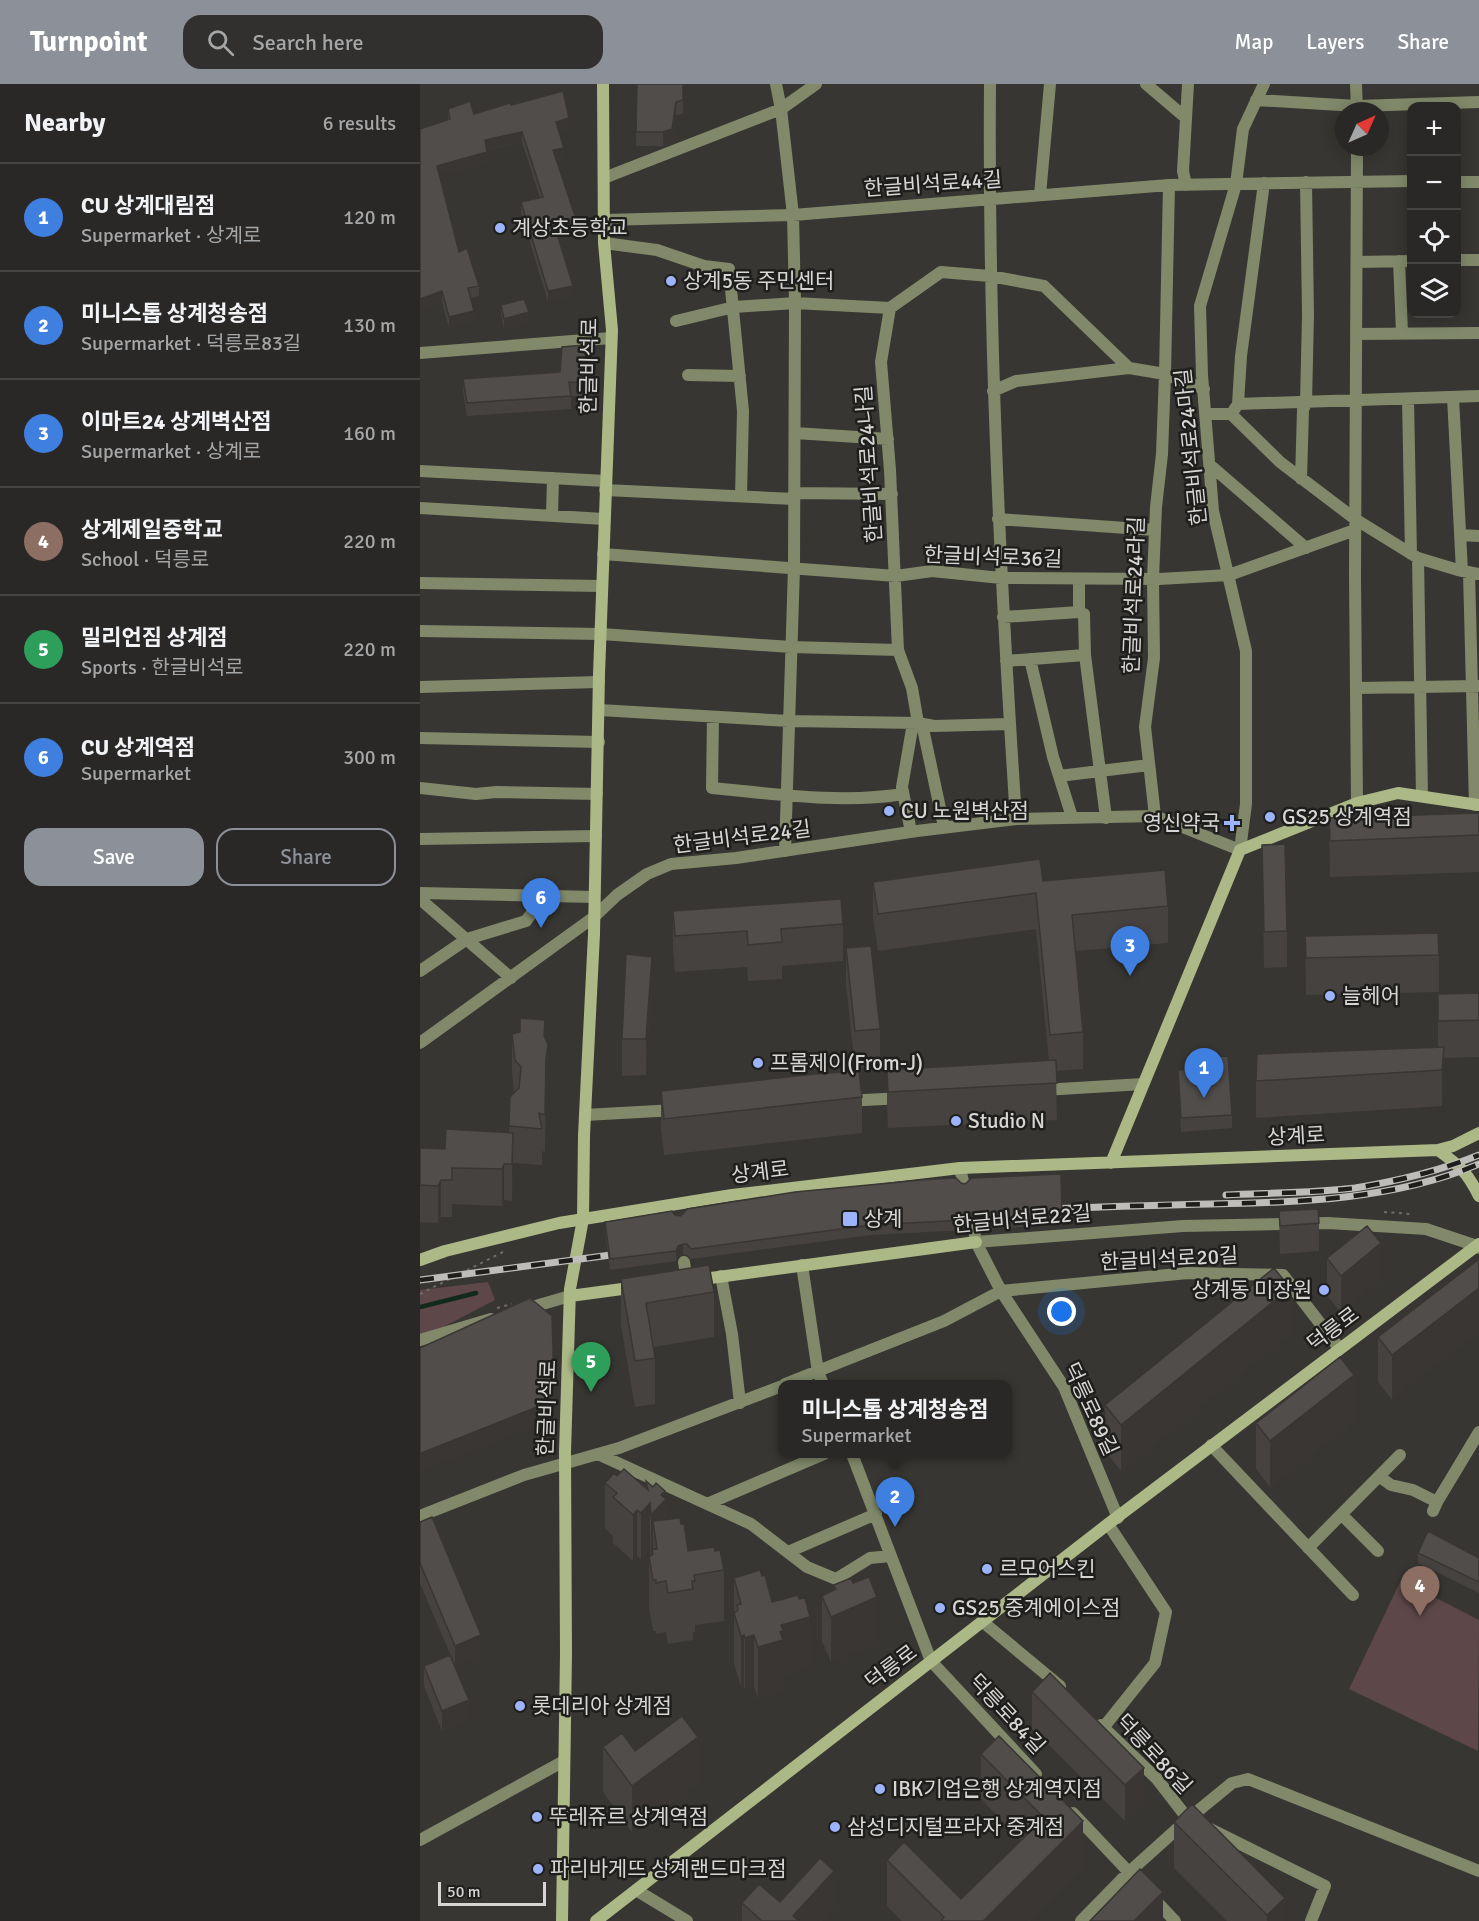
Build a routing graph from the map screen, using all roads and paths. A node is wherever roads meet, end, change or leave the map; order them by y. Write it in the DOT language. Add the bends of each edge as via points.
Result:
graph roads {
  1 [pos="603,84"];
  2 [pos="776,84"];
  3 [pos="816,84"];
  4 [pos="990,84"];
  5 [pos="1050,84"];
  6 [pos="1146,84"];
  7 [pos="1188,84"];
  8 [pos="1264,84"];
  9 [pos="1356,84"];
  10 [pos="1256,100"];
  11 [pos="1357,102"];
  12 [pos="1479,102"];
  13 [pos="1335,106"];
  14 [pos="1389,106"];
  15 [pos="781,109"];
  16 [pos="1186,118"];
  17 [pos="1357,156"];
  18 [pos="604,178"];
  19 [pos="1358,181"];
  20 [pos="1306,182"];
  21 [pos="1407,182"];
  22 [pos="1461,182"];
  23 [pos="1479,182"];
  24 [pos="1264,183"];
  25 [pos="1236,184"];
  26 [pos="1186,185"];
  27 [pos="1169,186"];
  28 [pos="1040,195"];
  29 [pos="989,199"];
  30 [pos="793,215"];
  31 [pos="605,220"];
  32 [pos="604,243"];
  33 [pos="1461,260"];
  34 [pos="1479,260"];
  35 [pos="1405,261"];
  36 [pos="1357,262"];
  37 [pos="990,276"];
  38 [pos="795,303"];
  39 [pos="734,307"];
  40 [pos="890,308"];
  41 [pos="676,321"];
  42 [pos="1402,333"];
  43 [pos="1479,333"];
  44 [pos="1357,334"];
  45 [pos="611,338"];
  46 [pos="420,353"];
  47 [pos="1129,368"];
  48 [pos="1165,374"];
  49 [pos="688,375"];
  50 [pos="740,376"];
  51 [pos="1204,389"];
  52 [pos="993,391"];
  53 [pos="1479,396"];
  54 [pos="1453,397"];
  55 [pos="1408,399"];
  56 [pos="1356,401"];
  57 [pos="1306,403"];
  58 [pos="1235,409"];
  59 [pos="1207,414"];
  60 [pos="795,433"];
  61 [pos="888,439"];
  62 [pos="1210,465"];
  63 [pos="420,471"];
  64 [pos="553,478"];
  65 [pos="1301,479"];
  66 [pos="605,485"];
  67 [pos="892,494"];
  68 [pos="741,496"];
  69 [pos="794,496"];
  70 [pos="420,508"];
  71 [pos="552,516"];
  72 [pos="604,519"];
  73 [pos="998,519"];
  74 [pos="1355,524"];
  75 [pos="1155,530"];
  76 [pos="1460,535"];
  77 [pos="1479,536"];
  78 [pos="1306,548"];
  79 [pos="603,554"];
  80 [pos="1414,556"];
  81 [pos="794,568"];
  82 [pos="1470,572"];
  83 [pos="1229,575"];
  84 [pos="896,576"];
  85 [pos="1001,579"];
  86 [pos="1079,579"];
  87 [pos="1153,579"];
  88 [pos="420,583"];
  89 [pos="602,586"];
  90 [pos="1079,612"];
  91 [pos="1003,617"];
  92 [pos="420,631"];
  93 [pos="601,634"];
  94 [pos="791,646"];
  95 [pos="898,650"];
  96 [pos="1085,656"];
  97 [pos="1030,660"];
  98 [pos="1006,661"];
  99 [pos="599,682"];
  100 [pos="1476,686"];
  101 [pos="420,687"];
  102 [pos="1420,687"];
  103 [pos="1356,688"];
  104 [pos="599,710"];
  105 [pos="713,717"];
  106 [pos="789,721"];
  107 [pos="917,723"];
  108 [pos="1010,724"];
  109 [pos="420,738"];
  110 [pos="599,742"];
  111 [pos="1149,765"];
  112 [pos="1100,770"];
  113 [pos="1059,776"];
  114 [pos="420,788"];
  115 [pos="597,794"];
  116 [pos="903,794"];
  117 [pos="786,795"];
  118 [pos="1422,796"];
  119 [pos="1357,804"];
  120 [pos="1477,805"];
  121 [pos="1155,816"];
  122 [pos="1072,817"];
  123 [pos="1106,818"];
  124 [pos="1016,819"];
  125 [pos="944,827"];
  126 [pos="911,832"];
  127 [pos="596,836"];
  128 [pos="420,839"];
  129 [pos="1240,850"];
  130 [pos="784,851"];
  131 [pos="420,892"];
  132 [pos="544,896"];
  133 [pos="594,897"];
  134 [pos="420,899"];
  135 [pos="594,917"];
  136 [pos="467,939"];
  137 [pos="420,971"];
  138 [pos="511,978"];
  139 [pos="420,1044"];
  140 [pos="1143,1084"];
  141 [pos="1025,1091"];
  142 [pos="918,1097"];
  143 [pos="835,1101"];
  144 [pos="692,1109"];
  145 [pos="585,1115"];
  146 [pos="1479,1133"];
  147 [pos="1438,1150"];
  148 [pos="1111,1163"];
  149 [pos="960,1168"];
  150 [pos="964,1186"];
  151 [pos="1479,1196"];
  152 [pos="677,1203"];
  153 [pos="679,1218"];
  154 [pos="583,1219"];
  155 [pos="975,1236"];
  156 [pos="1478,1244"];
  157 [pos="508,1249"];
  158 [pos="420,1260"];
  159 [pos="684,1262"];
  160 [pos="802,1265"];
  161 [pos="721,1276"];
  162 [pos="681,1282"];
  163 [pos="652,1286"];
  164 [pos="1001,1291"];
  165 [pos="420,1294"];
  166 [pos="570,1296"];
  167 [pos="420,1340"];
  168 [pos="1339,1348"];
  169 [pos="818,1372"];
  170 [pos="797,1380"];
  171 [pos="821,1380"];
  172 [pos="778,1387"];
  173 [pos="740,1402"];
  174 [pos="1479,1432"];
  175 [pos="1211,1445"];
  176 [pos="598,1454"];
  177 [pos="1400,1455"];
  178 [pos="815,1458"];
  179 [pos="854,1458"];
  180 [pos="565,1464"];
  181 [pos="1380,1477"];
  182 [pos="707,1504"];
  183 [pos="876,1514"];
  184 [pos="1342,1515"];
  185 [pos="420,1516"];
  186 [pos="1113,1521"];
  187 [pos="1308,1548"];
  188 [pos="1378,1551"];
  189 [pos="788,1552"];
  190 [pos="891,1556"];
  191 [pos="1353,1595"];
  192 [pos="983,1622"];
  193 [pos="931,1661"];
  194 [pos="1070,1696"];
  195 [pos="1099,1724"];
  196 [pos="564,1761"];
  197 [pos="1041,1780"];
  198 [pos="1065,1805"];
  199 [pos="1188,1820"];
  200 [pos="420,1840"];
  201 [pos="1479,1871"];
  202 [pos="1128,1873"];
  203 [pos="636,1890"];
  204 [pos="562,1921"];
  205 [pos="596,1921"];
  206 [pos="687,1921"];
  207 [pos="1081,1921"];
  208 [pos="1175,1921"];
  209 [pos="1311,1921"];
  1 -- 18 [label="main road, 한글비석로"];
  2 -- 15 [label="street"];
  3 -- 15 [label="street"];
  4 -- 29 [label="street"];
  5 -- 28 [label="street"];
  6 -- 16 [label="street"];
  7 -- 16 [label="street"];
  8 -- 10 [label="street, 한글비석로24마길"];
  9 -- 11 [label="street"];
  10 -- 13 [label="street"];
  10 -- 25 [label="street, 한글비석로24마길" via="1243,129"];
  12 -- 14 [label="street"];
  15 -- 18 [label="street"];
  15 -- 30 [label="street"];
  16 -- 26 [label="street"];
  17 -- 19 [label="street"];
  18 -- 31 [label="main road, 한글비석로"];
  19 -- 20 [label="street, 한글비석로44길"];
  19 -- 21 [label="street, 한글비석로44길"];
  19 -- 36 [label="street"];
  20 -- 24 [label="street, 한글비석로44길"];
  20 -- 57 [label="street"];
  22 -- 23 [label="street"];
  24 -- 25 [label="street, 한글비석로44길"];
  24 -- 58 [label="street"];
  25 -- 26 [label="street, 한글비석로44길"];
  25 -- 51 [label="street, 한글비석로24마길" via="1200,306"];
  26 -- 27 [label="street, 한글비석로44길"];
  27 -- 28 [label="street, 한글비석로44길"];
  27 -- 48 [label="street, 한글비석로24라길"];
  28 -- 29 [label="street, 한글비석로44길"];
  29 -- 30 [label="street, 한글비석로44길"];
  29 -- 37 [label="street"];
  30 -- 31 [label="street, 한글비석로44길"];
  30 -- 38 [label="street"];
  31 -- 32 [label="main road, 한글비석로"];
  32 -- 39 [label="street" via="657,249 704,266 729,269"];
  32 -- 45 [label="main road, 한글비석로"];
  33 -- 34 [label="street"];
  35 -- 36 [label="street"];
  35 -- 42 [label="street"];
  36 -- 44 [label="street"];
  37 -- 40 [label="street" via="940,272"];
  37 -- 47 [label="street" via="1044,286"];
  37 -- 52 [label="street"];
  38 -- 39 [label="street"];
  38 -- 40 [label="street"];
  38 -- 60 [label="street"];
  39 -- 41 [label="street"];
  39 -- 50 [label="street"];
  40 -- 61 [label="street, 한글비석로24나길" via="881,362"];
  42 -- 43 [label="street"];
  42 -- 44 [label="street"];
  44 -- 56 [label="street"];
  45 -- 46 [label="street"];
  45 -- 66 [label="main road, 한글비석로"];
  47 -- 48 [label="street"];
  47 -- 52 [label="street" via="1016,381"];
  48 -- 51 [label="street"];
  48 -- 75 [label="street, 한글비석로24라길"];
  49 -- 50 [label="street"];
  50 -- 68 [label="street"];
  51 -- 59 [label="street, 한글비석로24마길"];
  52 -- 73 [label="street"];
  53 -- 54 [label="street"];
  54 -- 55 [label="street"];
  54 -- 76 [label="street"];
  55 -- 56 [label="street"];
  55 -- 80 [label="street"];
  56 -- 57 [label="street"];
  56 -- 74 [label="street"];
  57 -- 58 [label="street"];
  57 -- 65 [label="street"];
  58 -- 59 [label="street"];
  58 -- 65 [label="street" via="1280,462"];
  59 -- 62 [label="street, 한글비석로24마길"];
  60 -- 61 [label="street"];
  60 -- 69 [label="street"];
  61 -- 67 [label="street, 한글비석로24나길"];
  62 -- 78 [label="street"];
  62 -- 83 [label="street, 한글비석로24마길" via="1213,511"];
  63 -- 64 [label="street"];
  64 -- 66 [label="street"];
  64 -- 71 [label="street"];
  65 -- 74 [label="street"];
  66 -- 68 [label="street"];
  66 -- 72 [label="main road, 한글비석로"];
  67 -- 69 [label="street"];
  67 -- 84 [label="street, 한글비석로24나길"];
  68 -- 69 [label="street"];
  69 -- 81 [label="street"];
  70 -- 71 [label="street"];
  71 -- 72 [label="street"];
  72 -- 79 [label="main road, 한글비석로"];
  73 -- 75 [label="street"];
  73 -- 85 [label="street"];
  74 -- 78 [label="street, 한글비석로36길"];
  74 -- 80 [label="street"];
  74 -- 103 [label="street"];
  75 -- 87 [label="street, 한글비석로24라길"];
  76 -- 77 [label="street"];
  76 -- 82 [label="street"];
  78 -- 83 [label="street, 한글비석로36길"];
  79 -- 81 [label="street, 한글비석로36길"];
  79 -- 89 [label="main road, 한글비석로"];
  80 -- 82 [label="street"];
  80 -- 102 [label="street"];
  81 -- 84 [label="street, 한글비석로36길"];
  81 -- 94 [label="street"];
  82 -- 100 [label="street"];
  83 -- 87 [label="street, 한글비석로36길"];
  83 -- 129 [label="street, 한글비석로24마길" via="1246,651 1246,804"];
  84 -- 85 [label="street, 한글비석로36길" via="932,570"];
  84 -- 95 [label="street, 한글비석로24나길"];
  85 -- 86 [label="street, 한글비석로36길"];
  85 -- 91 [label="street"];
  86 -- 87 [label="street, 한글비석로36길"];
  86 -- 90 [label="street"];
  87 -- 111 [label="street, 한글비석로24라길" via="1154,658 1145,727"];
  88 -- 89 [label="street"];
  89 -- 93 [label="main road, 한글비석로"];
  90 -- 91 [label="street"];
  90 -- 96 [label="street" via="1084,614"];
  91 -- 98 [label="street"];
  92 -- 93 [label="street"];
  93 -- 94 [label="street"];
  93 -- 99 [label="main road, 한글비석로"];
  94 -- 95 [label="street"];
  94 -- 106 [label="street"];
  95 -- 107 [label="street, 한글비석로24나길" via="912,688"];
  96 -- 97 [label="street"];
  96 -- 112 [label="street"];
  97 -- 98 [label="street"];
  97 -- 113 [label="street"];
  98 -- 108 [label="street"];
  99 -- 101 [label="street"];
  99 -- 104 [label="main road, 한글비석로"];
  100 -- 102 [label="street"];
  100 -- 120 [label="street"];
  102 -- 103 [label="street"];
  102 -- 118 [label="street"];
  103 -- 119 [label="street"];
  104 -- 105 [label="street"];
  104 -- 110 [label="main road, 한글비석로"];
  105 -- 106 [label="street"];
  105 -- 117 [label="street" via="712,788"];
  106 -- 107 [label="street"];
  106 -- 117 [label="street"];
  107 -- 108 [label="street"];
  107 -- 116 [label="street"];
  107 -- 125 [label="street, 한글비석로24나길"];
  108 -- 124 [label="street"];
  109 -- 110 [label="street"];
  110 -- 115 [label="main road, 한글비석로"];
  111 -- 112 [label="street"];
  111 -- 121 [label="street, 한글비석로24라길"];
  112 -- 113 [label="street"];
  112 -- 123 [label="street"];
  113 -- 122 [label="street"];
  114 -- 115 [label="street" via="476,794"];
  115 -- 127 [label="main road, 한글비석로"];
  116 -- 117 [label="street" via="857,798"];
  116 -- 126 [label="street"];
  117 -- 130 [label="street"];
  118 -- 119 [label="main road" via="1398,793"];
  118 -- 120 [label="main road"];
  119 -- 129 [label="main road"];
  121 -- 123 [label="street, 한글비석로24길"];
  121 -- 129 [label="street, 한글비석로24길"];
  122 -- 123 [label="street, 한글비석로24길"];
  122 -- 124 [label="street, 한글비석로24길"];
  124 -- 125 [label="street, 한글비석로24길"];
  125 -- 126 [label="street, 한글비석로24길"];
  126 -- 130 [label="street, 한글비석로24길"];
  127 -- 128 [label="street"];
  127 -- 133 [label="main road, 한글비석로"];
  129 -- 140 [label="main road"];
  130 -- 135 [label="street, 한글비석로24길" via="671,864 647,874 616,895"];
  131 -- 132 [label="street"];
  132 -- 133 [label="street"];
  132 -- 136 [label="street" via="526,921"];
  133 -- 135 [label="main road, 한글비석로"];
  134 -- 136 [label="street"];
  135 -- 138 [label="street, 한글비석로24길"];
  135 -- 145 [label="main road, 한글비석로"];
  136 -- 137 [label="street"];
  136 -- 138 [label="street"];
  138 -- 139 [label="street, 한글비석로24길"];
  140 -- 141 [label="street"];
  140 -- 148 [label="main road"];
  142 -- 143 [label="street"];
  144 -- 145 [label="street"];
  145 -- 154 [label="main road, 한글비석로"];
  146 -- 147 [label="main road, 상계로"];
  147 -- 148 [label="main road, 상계로"];
  147 -- 151 [label="main road" via="1470,1176"];
  148 -- 149 [label="main road, 상계로"];
  149 -- 150 [label="street"];
  149 -- 152 [label="main road, 상계로"];
  152 -- 153 [label="street"];
  152 -- 154 [label="main road, 상계로"];
  154 -- 158 [label="main road, 상계로"];
  154 -- 166 [label="main road, 한글비석로"];
  155 -- 156 [label="street, 한글비석로22길" via="1328,1223 1426,1229"];
  155 -- 160 [label="main road, 한글비석로22길"];
  155 -- 164 [label="street"];
  156 -- 168 [label="main road, 덕릉로"];
  157 -- 165 [label="path"];
  159 -- 162 [label="street"];
  160 -- 161 [label="main road, 한글비석로22길"];
  160 -- 169 [label="street"];
  161 -- 162 [label="main road, 한글비석로22길"];
  161 -- 173 [label="street"];
  163 -- 166 [label="main road"];
  164 -- 168 [label="street, 한글비석로20길" via="1188,1273 1283,1275"];
  164 -- 169 [label="street, 한글비석로20길" via="944,1322"];
  164 -- 186 [label="street, 덕릉로89길" via="1064,1387"];
  166 -- 167 [label="street"];
  166 -- 180 [label="main road, 한글비석로"];
  168 -- 175 [label="main road, 덕릉로"];
  169 -- 170 [label="street, 한글비석로20길"];
  169 -- 171 [label="street"];
  172 -- 173 [label="street, 한글비석로20길"];
  173 -- 176 [label="street, 한글비석로20길"];
  174 -- 181 [label="street" via="1435,1507 1413,1490 1391,1485"];
  175 -- 186 [label="main road, 덕릉로"];
  175 -- 187 [label="street"];
  176 -- 180 [label="street, 한글비석로20길"];
  176 -- 182 [label="street"];
  177 -- 181 [label="street"];
  178 -- 182 [label="street"];
  179 -- 183 [label="street"];
  180 -- 185 [label="street, 한글비석로20길" via="524,1475"];
  180 -- 196 [label="main road, 한글비석로"];
  181 -- 184 [label="street"];
  182 -- 189 [label="street" via="751,1524"];
  183 -- 189 [label="street"];
  183 -- 190 [label="street"];
  184 -- 187 [label="street"];
  184 -- 188 [label="street"];
  186 -- 192 [label="main road, 덕릉로"];
  186 -- 195 [label="street, 덕릉로89길" via="1166,1612 1155,1663"];
  187 -- 191 [label="street"];
  189 -- 190 [label="street" via="807,1567 836,1579 870,1558"];
  190 -- 193 [label="street"];
  192 -- 193 [label="main road, 덕릉로"];
  192 -- 194 [label="street"];
  193 -- 197 [label="street, 덕릉로84길"];
  193 -- 203 [label="main road, 덕릉로"];
  195 -- 199 [label="street, 덕릉로86길" via="1156,1779"];
  196 -- 200 [label="street"];
  196 -- 204 [label="main road, 한글비석로"];
  198 -- 202 [label="street"];
  199 -- 201 [label="street" via="1232,1783 1248,1779"];
  199 -- 202 [label="street"];
  199 -- 209 [label="street" via="1324,1886"];
  202 -- 207 [label="street"];
  202 -- 208 [label="street"];
  203 -- 205 [label="main road, 덕릉로"];
  203 -- 206 [label="street"];
}
